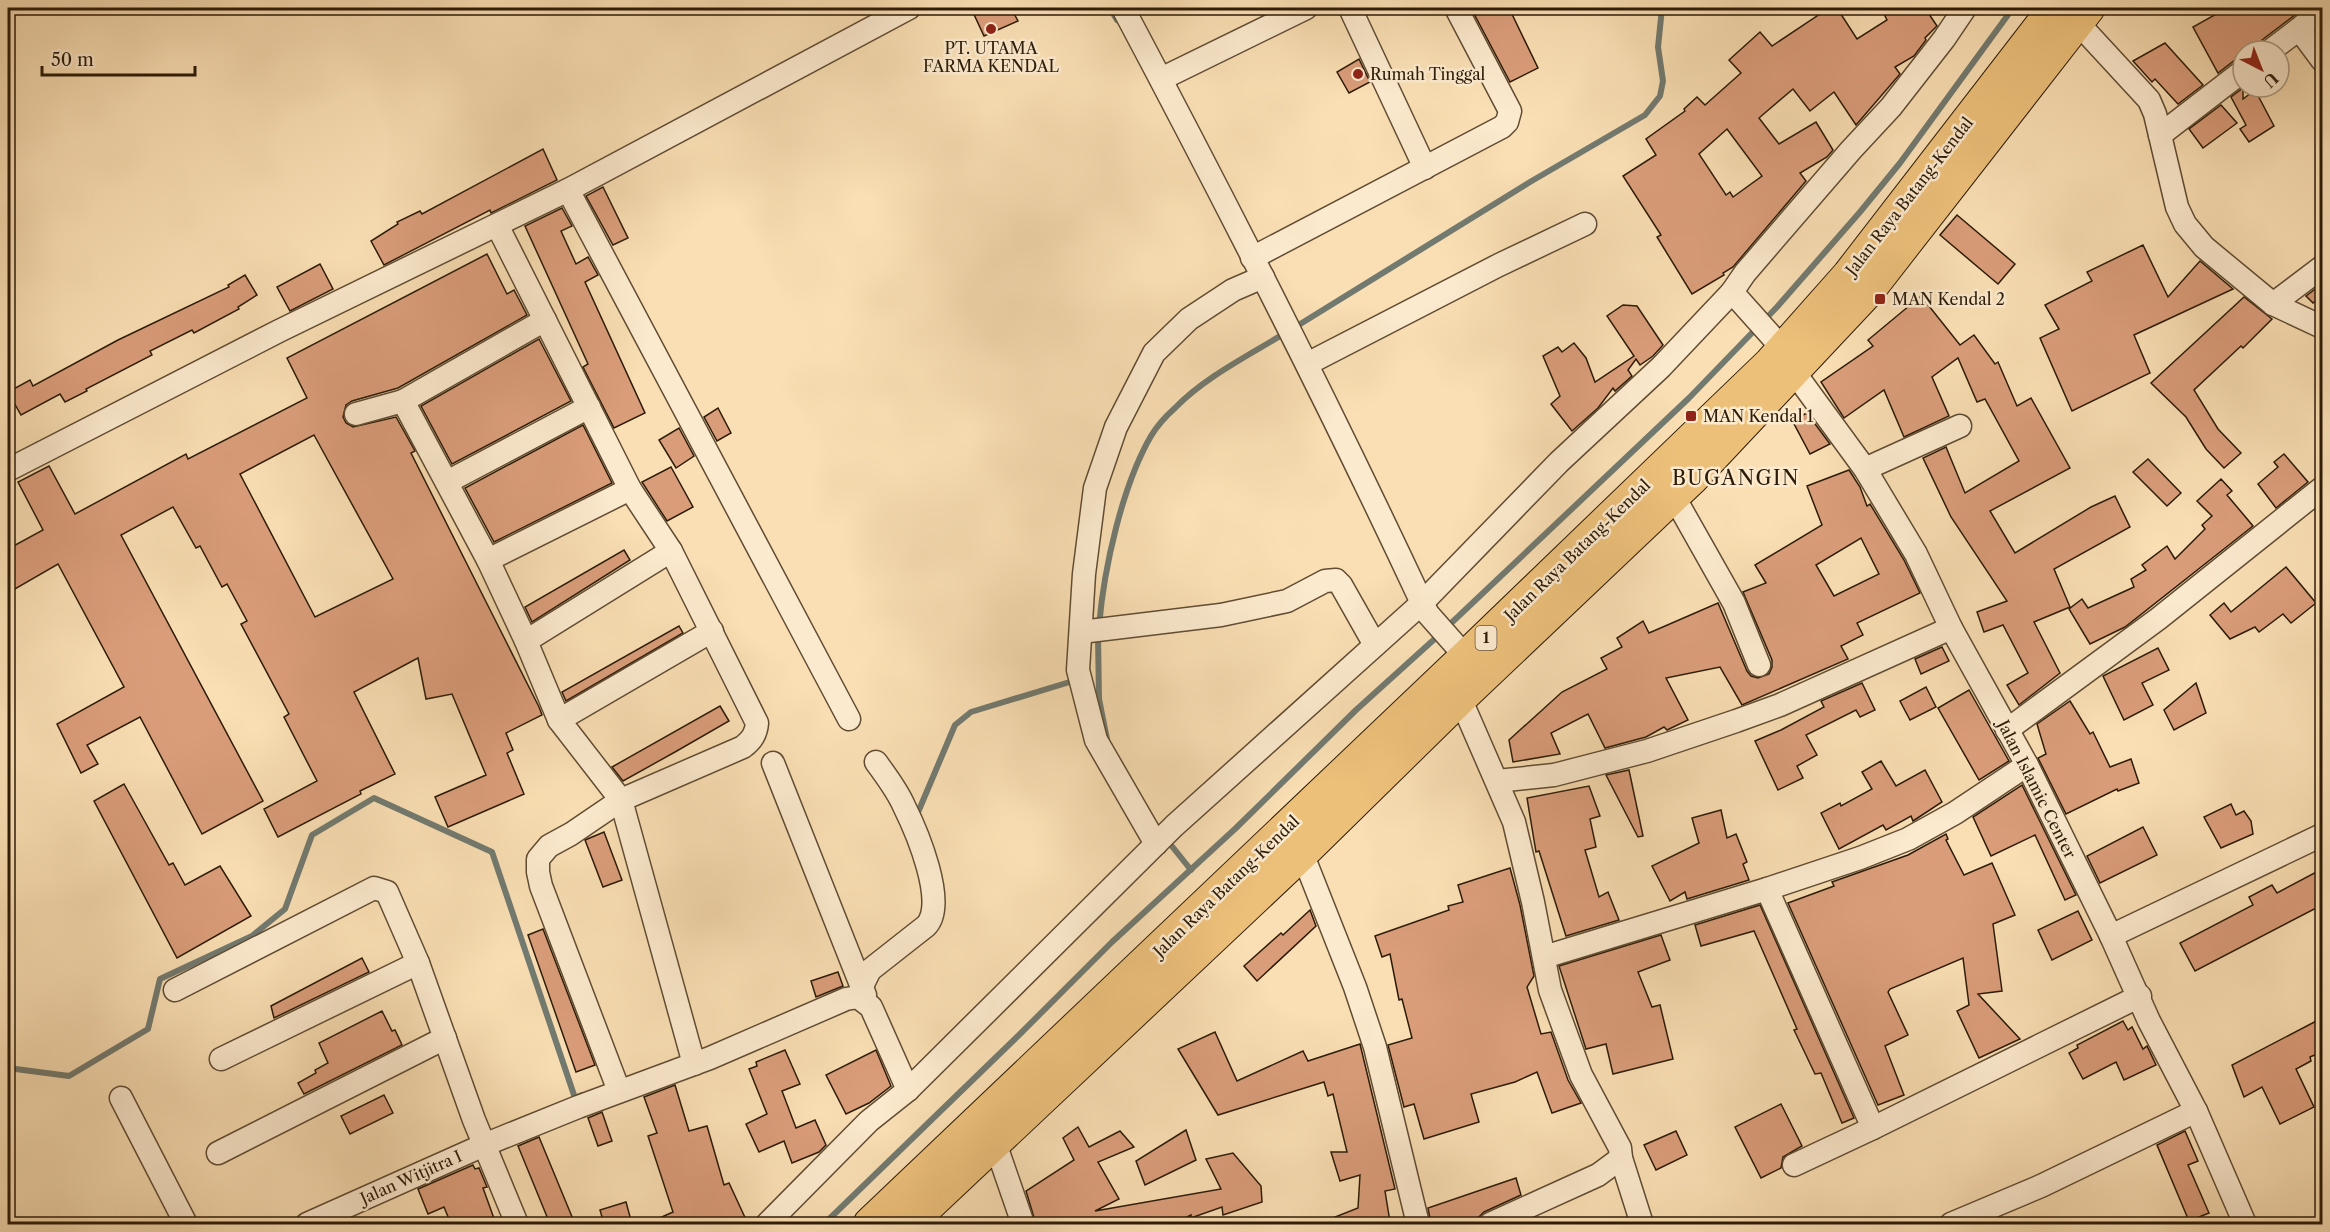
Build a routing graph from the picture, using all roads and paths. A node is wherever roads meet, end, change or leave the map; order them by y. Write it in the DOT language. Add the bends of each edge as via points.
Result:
graph roads {
  1 [pos="909,8"];
  2 [pos="1123,8"];
  3 [pos="1306,8"];
  4 [pos="1350,8"];
  5 [pos="1456,8"];
  6 [pos="1965,8"];
  7 [pos="2322,9"];
  8 [pos="2073,12"];
  9 [pos="2299,29"];
  10 [pos="2286,39"];
  11 [pos="2322,60"];
  12 [pos="1161,79"];
  13 [pos="2231,80"];
  14 [pos="2160,135"];
  15 [pos="1425,168"];
  16 [pos="568,190"];
  17 [pos="1585,224"];
  18 [pos="497,225"];
  19 [pos="2322,267"];
  20 [pos="1258,268"];
  21 [pos="1735,295"];
  22 [pos="2273,304"];
  23 [pos="545,320"];
  24 [pos="2322,327"];
  25 [pos="1784,353"];
  26 [pos="1307,364"];
  27 [pos="403,401"];
  28 [pos="589,407"];
  29 [pos="356,414"];
  30 [pos="1960,426"];
  31 [pos="1865,469"];
  32 [pos="8,470"];
  33 [pos="447,482"];
  34 [pos="2322,488"];
  35 [pos="630,489"];
  36 [pos="1673,495"];
  37 [pos="671,550"];
  38 [pos="488,560"];
  39 [pos="1425,609"];
  40 [pos="1951,628"];
  41 [pos="712,631"];
  42 [pos="1085,631"];
  43 [pos="526,641"];
  44 [pos="1375,645"];
  45 [pos="1459,649"];
  46 [pos="1759,665"];
  47 [pos="1460,698"];
  48 [pos="849,719"];
  49 [pos="559,720"];
  50 [pos="2007,730"];
  51 [pos="876,762"];
  52 [pos="772,763"];
  53 [pos="2027,765"];
  54 [pos="1497,781"];
  55 [pos="621,800"];
  56 [pos="2322,835"];
  57 [pos="1163,837"];
  58 [pos="1302,853"];
  59 [pos="1767,889"];
  60 [pos="2111,936"];
  61 [pos="1544,957"];
  62 [pos="418,963"];
  63 [pos="175,990"];
  64 [pos="2140,996"];
  65 [pos="866,998"];
  66 [pos="445,1038"];
  67 [pos="221,1059"];
  68 [pos="694,1064"];
  69 [pos="908,1090"];
  70 [pos="619,1091"];
  71 [pos="121,1098"];
  72 [pos="2196,1111"];
  73 [pos="1873,1128"];
  74 [pos="995,1143"];
  75 [pos="484,1145"];
  76 [pos="218,1153"];
  77 [pos="1621,1158"];
  78 [pos="1794,1165"];
  79 [pos="2236,1222"];
  80 [pos="911,1223"];
  81 [pos="186,1224"];
  82 [pos="307,1224"];
  83 [pos="517,1224"];
  84 [pos="767,1224"];
  85 [pos="870,1224"];
  86 [pos="1023,1224"];
  87 [pos="1418,1224"];
  88 [pos="1490,1224"];
  89 [pos="1642,1224"];
  90 [pos="1951,1224"];
  1 -- 16 [label="street"];
  2 -- 12 [label="street"];
  3 -- 12 [label="street"];
  4 -- 15 [label="street"];
  5 -- 15 [label="street" via="1510,111 1508,122"];
  6 -- 21 [label="street" via="1891,107 1745,273"];
  7 -- 9 [label="street"];
  8 -- 14 [label="street" via="2149,100"];
  8 -- 25 [label="highway, Jalan Raya Batang-Kendal / 1" via="1867,292"];
  9 -- 10 [label="street"];
  9 -- 11 [label="street"];
  12 -- 20 [label="street"];
  13 -- 14 [label="street"];
  14 -- 22 [label="street" via="2177,207 2185,224 2204,247"];
  15 -- 20 [label="street"];
  16 -- 18 [label="street"];
  16 -- 48 [label="street"];
  17 -- 26 [label="street"];
  18 -- 23 [label="street"];
  18 -- 32 [label="street"];
  19 -- 22 [label="street"];
  20 -- 26 [label="street"];
  20 -- 42 [label="street" via="1189,319 1154,353 1116,427 1095,488 1084,574"];
  21 -- 25 [label="street, Jalan Islamic Center"];
  21 -- 39 [label="street" via="1559,462"];
  22 -- 24 [label="street"];
  23 -- 27 [label="street"];
  23 -- 28 [label="street"];
  25 -- 31 [label="street, Jalan Islamic Center"];
  25 -- 36 [label="highway, Jalan Raya Batang-Kendal / 1"];
  25 -- 45 [label="highway, Jalan Raya Batang-Kendal / 1"];
  26 -- 39 [label="street"];
  27 -- 29 [label="street"];
  27 -- 33 [label="street"];
  28 -- 33 [label="street"];
  28 -- 35 [label="street"];
  30 -- 31 [label="street"];
  31 -- 40 [label="street, Jalan Islamic Center" via="1916,554"];
  33 -- 38 [label="street"];
  34 -- 50 [label="street" via="2158,620"];
  35 -- 37 [label="street"];
  35 -- 38 [label="street"];
  36 -- 46 [label="street" via="1734,603"];
  36 -- 47 [label="highway, Jalan Raya Batang-Kendal / 1"];
  37 -- 41 [label="street"];
  37 -- 43 [label="street"];
  38 -- 43 [label="street"];
  39 -- 44 [label="street"];
  39 -- 45 [label="street"];
  40 -- 50 [label="street, Jalan Islamic Center"];
  40 -- 54 [label="street" via="1780,705 1647,751 1554,776"];
  41 -- 49 [label="street"];
  41 -- 55 [label="street" via="754,715 756,732 743,747"];
  42 -- 44 [label="street" via="1221,615 1287,601 1325,581 1336,580"];
  42 -- 57 [label="street" via="1078,669 1096,740"];
  43 -- 49 [label="street"];
  44 -- 57 [label="street"];
  45 -- 85 [label="highway, Jalan Raya Batang-Kendal / 1"];
  47 -- 54 [label="street"];
  47 -- 58 [label="highway, Jalan Raya Batang-Kendal / 1"];
  49 -- 55 [label="street"];
  50 -- 53 [label="street, Jalan Islamic Center"];
  51 -- 65 [label="street" via="904,804 930,872 933,912 926,926 870,970"];
  52 -- 65 [label="street"];
  53 -- 59 [label="street" via="1908,839"];
  53 -- 60 [label="street, Jalan Islamic Center"];
  54 -- 61 [label="street" via="1514,822"];
  55 -- 68 [label="street"];
  55 -- 70 [label="street" via="549,846 538,859 541,886"];
  56 -- 60 [label="street"];
  57 -- 69 [label="street"];
  58 -- 74 [label="highway, Jalan Raya Batang-Kendal / 1"];
  58 -- 87 [label="street" via="1375,1047"];
  59 -- 61 [label="street"];
  59 -- 73 [label="street"];
  60 -- 64 [label="street, Jalan Islamic Center"];
  61 -- 77 [label="street" via="1550,990 1581,1075 1620,1148"];
  62 -- 63 [label="street" via="391,898 382,888 374,888"];
  62 -- 66 [label="street"];
  62 -- 67 [label="street"];
  64 -- 72 [label="street, Jalan Islamic Center"];
  64 -- 73 [label="street"];
  65 -- 68 [label="street, Jalan Witjitra I" via="846,999"];
  65 -- 69 [label="street"];
  66 -- 75 [label="street"];
  66 -- 76 [label="street"];
  68 -- 70 [label="street, Jalan Witjitra I"];
  69 -- 84 [label="street" via="869,1121"];
  70 -- 75 [label="street, Jalan Witjitra I"];
  71 -- 81 [label="street"];
  72 -- 79 [label="street, Jalan Islamic Center"];
  72 -- 90 [label="street" via="2042,1186"];
  73 -- 78 [label="street"];
  74 -- 80 [label="highway, Jalan Raya Batang-Kendal / 1"];
  74 -- 86 [label="street"];
  75 -- 82 [label="street, Jalan Witjitra I"];
  75 -- 83 [label="street"];
  77 -- 88 [label="street" via="1598,1174"];
  77 -- 89 [label="street"];
}
